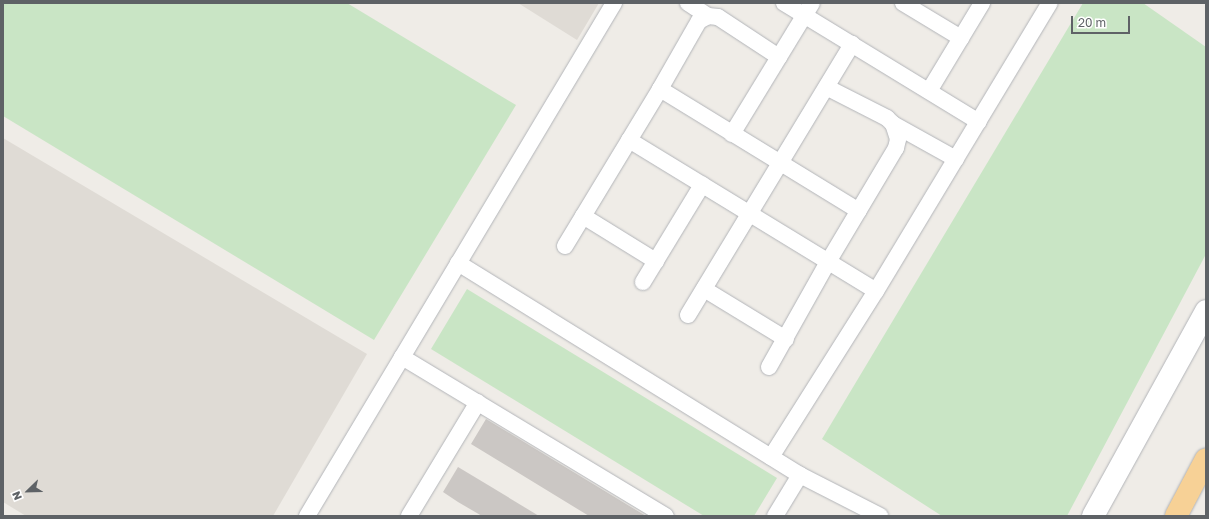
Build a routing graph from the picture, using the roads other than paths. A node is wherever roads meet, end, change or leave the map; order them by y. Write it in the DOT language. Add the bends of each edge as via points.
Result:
graph roads {
  1 [pos="614,3"];
  2 [pos="688,3"];
  3 [pos="784,3"];
  4 [pos="903,3"];
  5 [pos="982,3"];
  6 [pos="1050,3"];
  7 [pos="808,9"];
  8 [pos="708,16"];
  9 [pos="961,38"];
  10 [pos="852,44"];
  11 [pos="779,57"];
  12 [pos="826,87"];
  13 [pos="660,89"];
  14 [pos="929,91"];
  15 [pos="979,122"];
  16 [pos="893,124"];
  17 [pos="732,134"];
  18 [pos="629,140"];
  19 [pos="956,159"];
  20 [pos="780,163"];
  21 [pos="702,185"];
  22 [pos="859,210"];
  23 [pos="750,214"];
  24 [pos="583,216"];
  25 [pos="565,246"];
  26 [pos="656,261"];
  27 [pos="828,262"];
  28 [pos="458,263"];
  29 [pos="643,282"];
  30 [pos="704,289"];
  31 [pos="876,291"];
  32 [pos="1206,311"];
  33 [pos="688,315"];
  34 [pos="786,339"];
  35 [pos="402,357"];
  36 [pos="769,366"];
  37 [pos="478,402"];
  38 [pos="771,457"];
  39 [pos="1206,459"];
  40 [pos="800,475"];
  41 [pos="414,514"];
  42 [pos="307,516"];
  43 [pos="666,516"];
  44 [pos="774,516"];
  45 [pos="880,516"];
  46 [pos="1093,516"];
  47 [pos="1176,516"];
  1 -- 28 [label="street"];
  2 -- 8 [label="street"];
  3 -- 7 [label="street"];
  4 -- 9 [label="street"];
  5 -- 9 [label="street"];
  6 -- 15 [label="street"];
  7 -- 10 [label="street"];
  7 -- 11 [label="street"];
  8 -- 11 [label="street" via="718,17"];
  8 -- 13 [label="street" via="699,21"];
  9 -- 14 [label="street"];
  10 -- 12 [label="street"];
  10 -- 14 [label="street"];
  11 -- 17 [label="street"];
  12 -- 16 [label="street" via="887,118"];
  12 -- 20 [label="street"];
  13 -- 17 [label="street"];
  13 -- 18 [label="street"];
  14 -- 15 [label="street"];
  15 -- 19 [label="street"];
  16 -- 19 [label="street"];
  16 -- 22 [label="street" via="898,139 896,148"];
  17 -- 20 [label="street"];
  18 -- 21 [label="street"];
  18 -- 24 [label="street"];
  19 -- 31 [label="street"];
  20 -- 22 [label="street"];
  20 -- 23 [label="street"];
  21 -- 23 [label="street"];
  21 -- 26 [label="street"];
  22 -- 27 [label="street"];
  23 -- 27 [label="street"];
  23 -- 30 [label="street"];
  24 -- 25 [label="street"];
  24 -- 26 [label="street"];
  26 -- 29 [label="street"];
  27 -- 31 [label="street"];
  27 -- 34 [label="street"];
  28 -- 35 [label="street"];
  28 -- 38 [label="street"];
  30 -- 33 [label="street"];
  30 -- 34 [label="street"];
  31 -- 38 [label="street"];
  32 -- 46 [label="street"];
  34 -- 36 [label="street"];
  35 -- 37 [label="street"];
  35 -- 42 [label="street"];
  37 -- 41 [label="street"];
  37 -- 43 [label="street"];
  38 -- 40 [label="street"];
  39 -- 47 [label="highway"];
  40 -- 44 [label="street"];
  40 -- 45 [label="street"];
}
